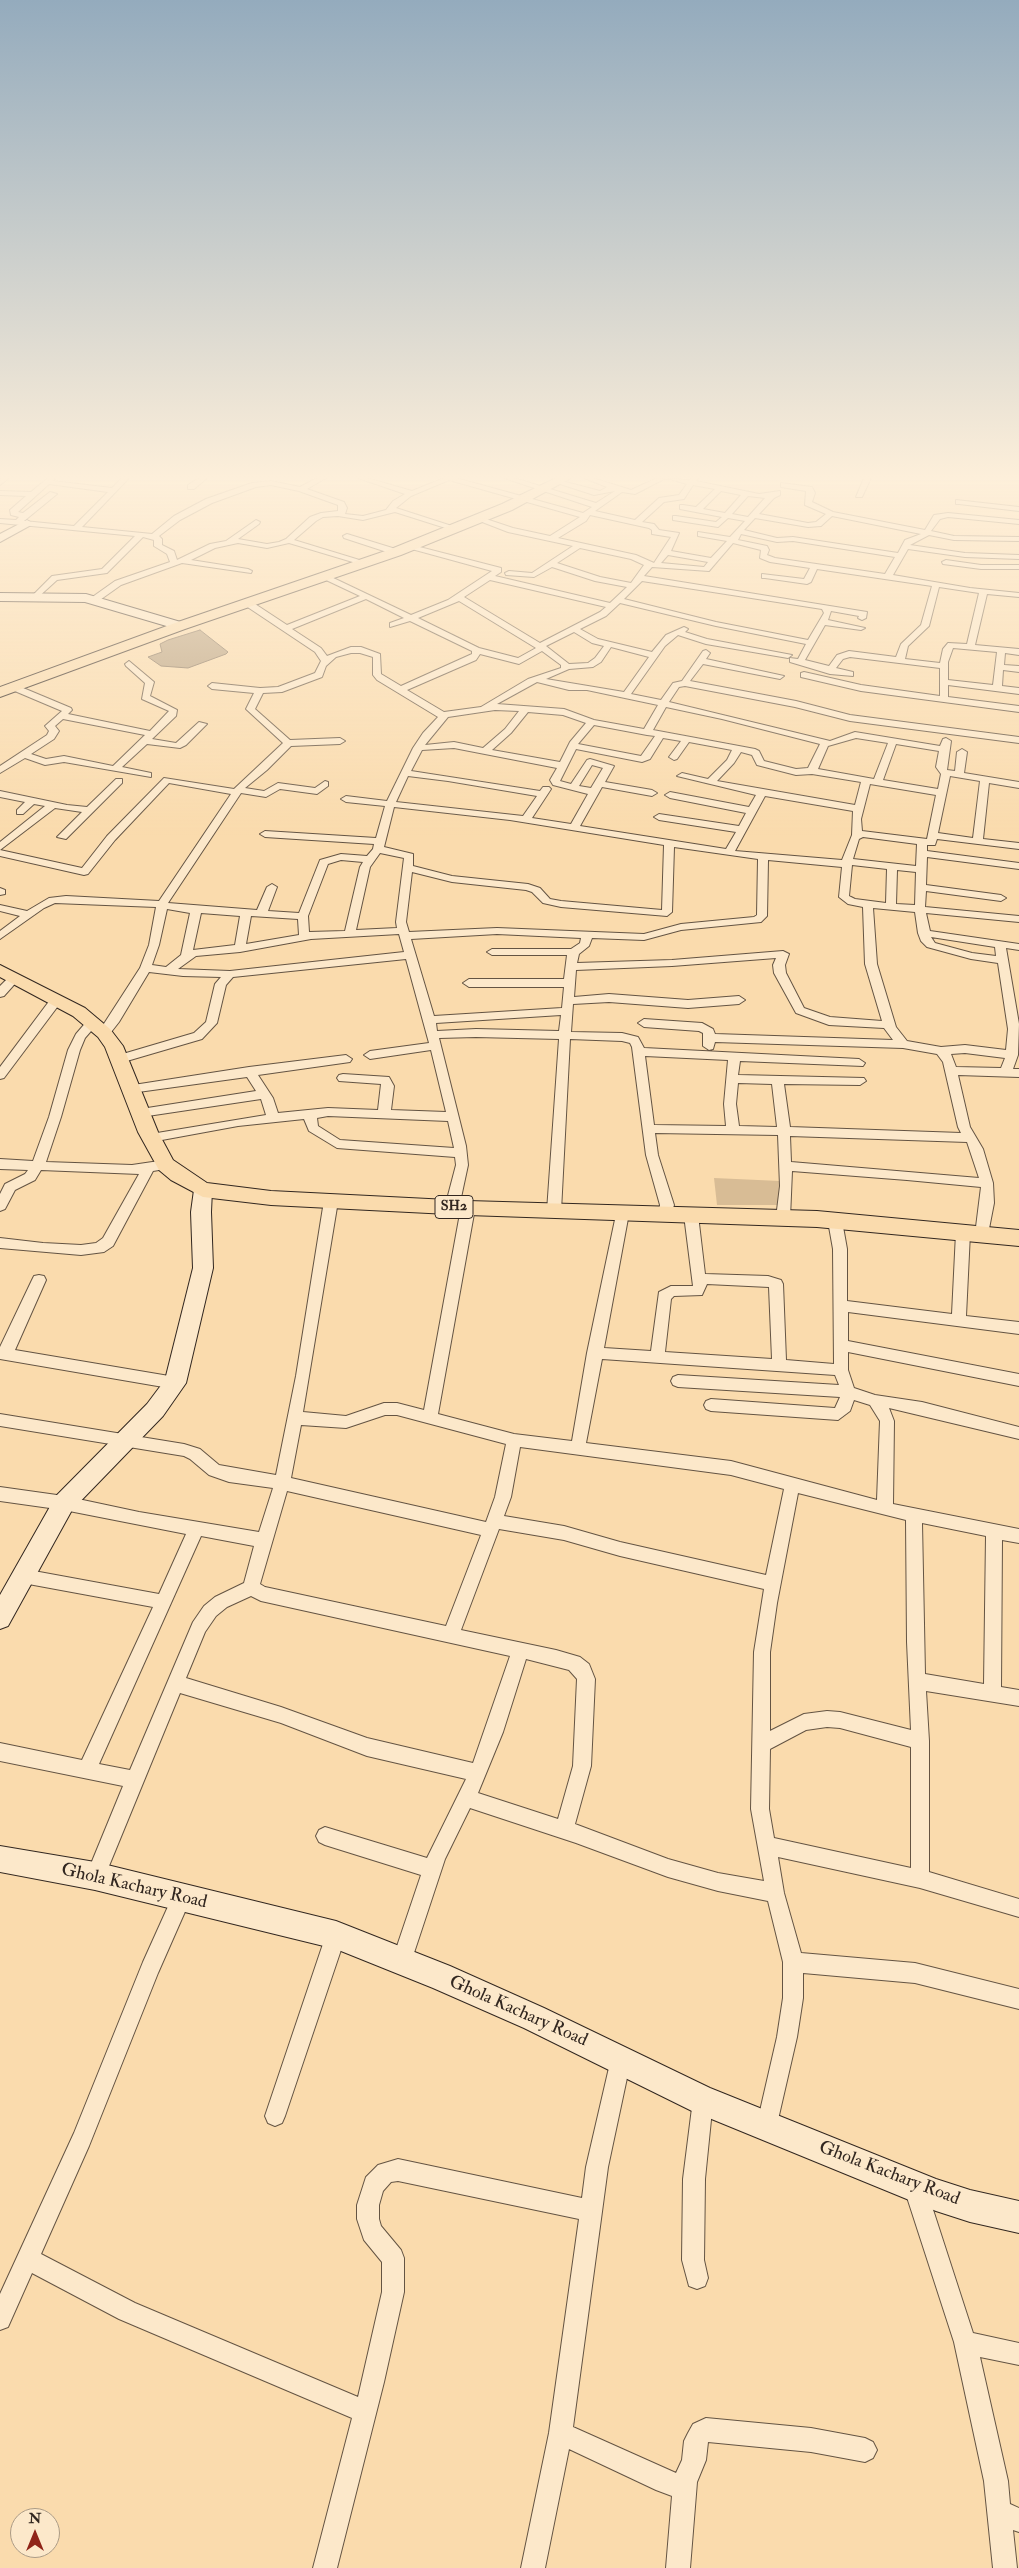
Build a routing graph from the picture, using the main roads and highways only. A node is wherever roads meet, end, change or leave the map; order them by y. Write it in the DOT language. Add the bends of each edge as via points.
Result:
graph roads {
  1 [pos="267,598"];
  2 [pos="7,690"];
  3 [pos="7,973"];
  4 [pos="1019,1238"];
  1 -- 2 [label="highway" via="180,626"];
  3 -- 4 [label="main road, SH2" via="57,999 98,1028 120,1059 151,1138 157,1167 203,1190 331,1202 835,1221"];
}
